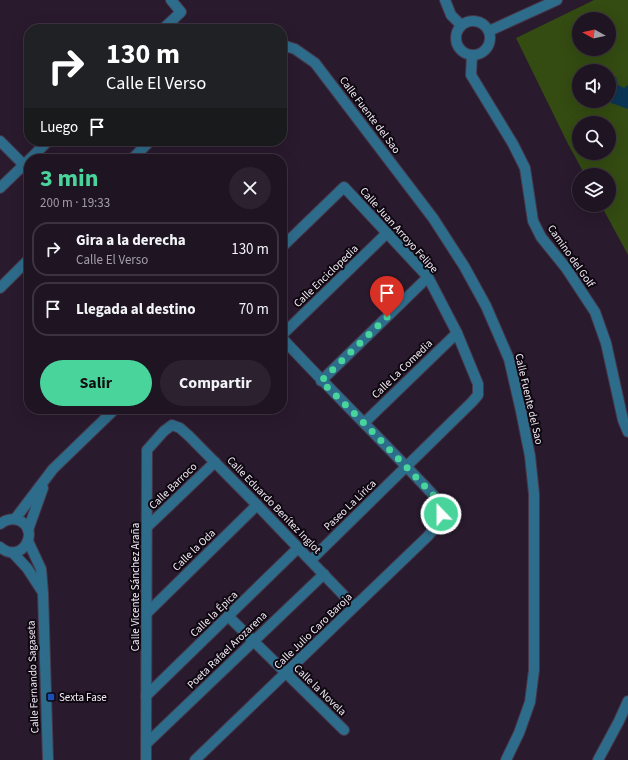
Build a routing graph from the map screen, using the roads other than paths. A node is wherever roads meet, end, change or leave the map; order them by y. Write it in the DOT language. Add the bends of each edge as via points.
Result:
graph roads {
  1 [pos="170,0"];
  2 [pos="445,0"];
  3 [pos="557,0"];
  4 [pos="168,24"];
  5 [pos="461,25"];
  6 [pos="489,31"];
  7 [pos="287,47"];
  8 [pos="472,55"];
  9 [pos="0,141"];
  10 [pos="43,146"];
  11 [pos="145,146"];
  12 [pos="35,154"];
  13 [pos="137,154"];
  14 [pos="24,158"];
  15 [pos="24,165"];
  16 [pos="0,188"];
  17 [pos="387,233"];
  18 [pos="287,242"];
  19 [pos="24,265"];
  20 [pos="428,277"];
  21 [pos="0,288"];
  22 [pos="287,332"];
  23 [pos="457,333"];
  24 [pos="287,343"];
  25 [pos="321,381"];
  26 [pos="110,414"];
  27 [pos="364,423"];
  28 [pos="172,425"];
  29 [pos="628,432"];
  30 [pos="215,462"];
  31 [pos="407,467"];
  32 [pos="47,479"];
  33 [pos="257,505"];
  34 [pos="14,519"];
  35 [pos="1,521"];
  36 [pos="147,527"];
  37 [pos="28,530"];
  38 [pos="28,541"];
  39 [pos="0,548"];
  40 [pos="298,548"];
  41 [pos="13,553"];
  42 [pos="311,560"];
  43 [pos="324,574"];
  44 [pos="43,592"];
  45 [pos="354,606"];
  46 [pos="147,613"];
  47 [pos="228,616"];
  48 [pos="253,642"];
  49 [pos="286,673"];
  50 [pos="146,696"];
  51 [pos="628,701"];
  52 [pos="344,730"];
  53 [pos="146,744"];
  54 [pos="48,760"];
  55 [pos="146,760"];
  56 [pos="195,760"];
  57 [pos="506,760"];
  58 [pos="598,760"];
  1 -- 4 [label="street" via="181,12"];
  2 -- 5 [label="street" via="451,15"];
  3 -- 6 [label="street"];
  5 -- 6 [label="street" via="467,21 480,21"];
  5 -- 8 [label="street" via="456,35 458,46 466,54"];
  6 -- 8 [label="street" via="489,45 479,54"];
  7 -- 57 [label="street, Calle Fuente del Sao" via="315,62 433,218 486,306 508,359 530,456 534,494 534,670 530,702"];
  8 -- 29 [label="street, Camino del Golf" via="471,75 525,168 533,221 541,237 566,268 595,312 606,343"];
  9 -- 14 [label="street"];
  10 -- 12 [label="street"];
  11 -- 13 [label="street"];
  15 -- 16 [label="street"];
  17 -- 18 [label="street, Calle Juan Arroyo Felipe" via="344,187"];
  17 -- 20 [label="street, Calle Juan Arroyo Felipe"];
  17 -- 22 [label="street, Calle Enciclopedia"];
  19 -- 21 [label="street"];
  20 -- 23 [label="street, Calle Juan Arroyo Felipe"];
  20 -- 25 [label="street"];
  23 -- 27 [label="street, Calle La Comedia"];
  23 -- 31 [label="street, Calle Juan Arroyo Felipe" via="478,384 478,395"];
  24 -- 25 [label="street"];
  25 -- 27 [label="street"];
  26 -- 32 [label="street"];
  27 -- 31 [label="street"];
  28 -- 30 [label="street, Calle Eduardo Benítez Inglot" via="180,428"];
  28 -- 36 [label="street, Calle Vicente Sánchez Araña" via="147,450"];
  30 -- 33 [label="street, Calle Eduardo Benítez Inglot"];
  30 -- 36 [label="street, Calle Barroco"];
  31 -- 42 [label="street, Paseo La Lírica"];
  31 -- 45 [label="street, Calle Julio Caro Baroja" via="438,500 441,514 435,528 427,537"];
  32 -- 34 [label="street"];
  32 -- 37 [label="street"];
  33 -- 40 [label="street, Calle Eduardo Benítez Inglot"];
  33 -- 46 [label="street, Calle la Oda"];
  34 -- 35 [label="street"];
  34 -- 37 [label="street" via="23,523"];
  36 -- 46 [label="street, Calle Vicente Sánchez Araña"];
  37 -- 38 [label="street"];
  38 -- 41 [label="street" via="22,549"];
  38 -- 44 [label="street, Calle Fernando Sagaseta" via="41,569"];
  39 -- 41 [label="street"];
  40 -- 42 [label="street, Calle Eduardo Benítez Inglot"];
  40 -- 47 [label="street, Calle la Épica"];
  41 -- 44 [label="street"];
  42 -- 43 [label="street, Calle Eduardo Benítez Inglot"];
  43 -- 45 [label="street, Calle Eduardo Benítez Inglot"];
  43 -- 48 [label="street, Poeta Rafael Arozarena"];
  44 -- 54 [label="street, Calle Fernando Sagaseta"];
  45 -- 49 [label="street, Calle Julio Caro Baroja"];
  46 -- 50 [label="street, Calle Vicente Sánchez Araña"];
  47 -- 48 [label="street, Calle la Novela"];
  47 -- 50 [label="street, Calle la Épica"];
  48 -- 49 [label="street, Calle la Novela"];
  48 -- 53 [label="street, Poeta Rafael Arozarena"];
  49 -- 52 [label="street, Calle la Novela"];
  49 -- 56 [label="street, Calle Julio Caro Baroja"];
  50 -- 53 [label="street, Calle Vicente Sánchez Araña"];
  51 -- 58 [label="street"];
  53 -- 55 [label="street, Calle Vicente Sánchez Araña"];
}
